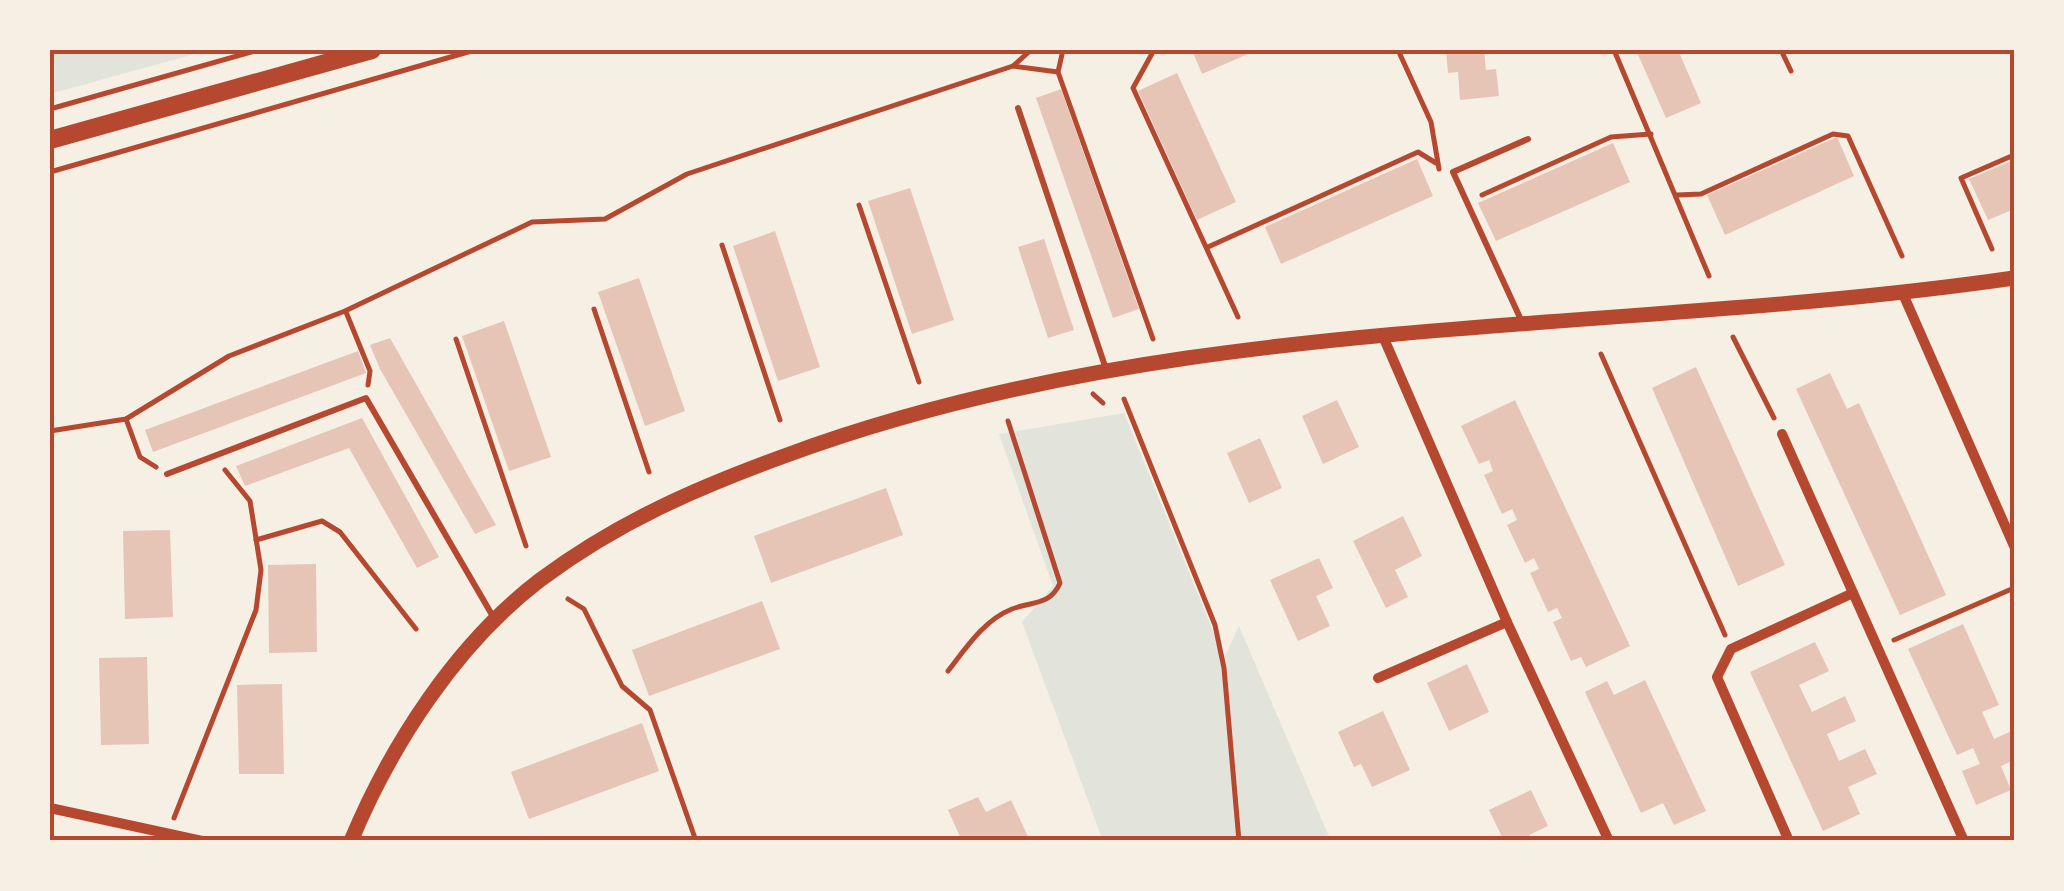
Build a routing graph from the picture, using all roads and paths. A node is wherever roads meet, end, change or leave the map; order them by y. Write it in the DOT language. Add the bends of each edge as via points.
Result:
graph roads {
  1 [pos="258,50"];
  2 [pos="372,50"];
  3 [pos="475,50"];
  4 [pos="1031,50"];
  5 [pos="1063,50"];
  6 [pos="1154,50"];
  7 [pos="1614,50"];
  8 [pos="1781,50"];
  9 [pos="1013,66"];
  10 [pos="1791,71"];
  11 [pos="1058,72"];
  12 [pos="1018,108"];
  13 [pos="50,109"];
  14 [pos="1651,134"];
  15 [pos="1528,138"];
  16 [pos="50,140"];
  17 [pos="2014,155"];
  18 [pos="1436,164"];
  19 [pos="50,172"];
  20 [pos="1677,196"];
  21 [pos="1466,202"];
  22 [pos="860,204"];
  23 [pos="722,245"];
  24 [pos="1206,247"];
  25 [pos="1992,249"];
  26 [pos="1902,256"];
  27 [pos="1710,276"];
  28 [pos="2014,278"];
  29 [pos="1903,294"];
  30 [pos="594,309"];
  31 [pos="345,311"];
  32 [pos="1238,317"];
  33 [pos="1522,324"];
  34 [pos="1382,334"];
  35 [pos="1733,338"];
  36 [pos="456,339"];
  37 [pos="1153,339"];
  38 [pos="1602,354"];
  39 [pos="1106,369"];
  40 [pos="919,382"];
  41 [pos="1090,392"];
  42 [pos="366,398"];
  43 [pos="1124,400"];
  44 [pos="1103,403"];
  45 [pos="126,419"];
  46 [pos="780,420"];
  47 [pos="1008,421"];
  48 [pos="50,431"];
  49 [pos="1782,434"];
  50 [pos="214,456"];
  51 [pos="650,472"];
  52 [pos="167,474"];
  53 [pos="256,540"];
  54 [pos="526,546"];
  55 [pos="2014,546"];
  56 [pos="2014,588"];
  57 [pos="1853,593"];
  58 [pos="568,599"];
  59 [pos="495,621"];
  60 [pos="1507,622"];
  61 [pos="416,628"];
  62 [pos="1877,647"];
  63 [pos="1730,649"];
  64 [pos="948,672"];
  65 [pos="1378,678"];
  66 [pos="50,808"];
  67 [pos="168,835"];
  68 [pos="202,841"];
  69 [pos="351,841"];
  70 [pos="696,841"];
  71 [pos="1239,841"];
  72 [pos="1609,841"];
  73 [pos="1789,841"];
  74 [pos="1964,841"];
  1 -- 13 [label="path"];
  2 -- 16 [label="main road"];
  3 -- 19 [label="path"];
  4 -- 9 [label="path"];
  5 -- 11 [label="path"];
  6 -- 24 [label="path" via="1133,88"];
  7 -- 14 [label="path"];
  8 -- 10 [label="path"];
  9 -- 11 [label="path"];
  9 -- 31 [label="path" via="688,174 605,218 532,222"];
  11 -- 37 [label="path"];
  12 -- 39 [label="lane"];
  14 -- 20 [label="path"];
  14 -- 21 [label="path" via="1611,136"];
  15 -- 21 [label="lane" via="1453,172"];
  17 -- 25 [label="path" via="1962,178"];
  18 -- 24 [label="path" via="1418,152"];
  20 -- 26 [label="path" via="1702,194 1832,134 1848,136"];
  20 -- 27 [label="path"];
  21 -- 33 [label="lane"];
  22 -- 40 [label="path"];
  23 -- 46 [label="path"];
  24 -- 32 [label="path"];
  28 -- 29 [label="street"];
  29 -- 33 [label="street"];
  29 -- 55 [label="street"];
  30 -- 51 [label="path"];
  31 -- 42 [label="path" via="370,371"];
  31 -- 45 [label="path" via="229,356"];
  33 -- 34 [label="street"];
  34 -- 39 [label="street"];
  34 -- 60 [label="street"];
  35 -- 49 [label="path"];
  36 -- 54 [label="path"];
  38 -- 63 [label="path"];
  39 -- 59 [label="street" via="881,420 640,513 538,582"];
  41 -- 44 [label="path"];
  42 -- 50 [label="lane"];
  42 -- 59 [label="lane"];
  43 -- 71 [label="path" via="1215,624"];
  45 -- 48 [label="path"];
  45 -- 52 [label="path" via="140,456"];
  47 -- 64 [label="path" via="1060,583 1043,603 1006,611 976,634"];
  49 -- 57 [label="street"];
  50 -- 52 [label="lane"];
  50 -- 53 [label="path" via="250,501"];
  53 -- 61 [label="path" via="322,522 340,532"];
  53 -- 67 [label="path" via="256,610"];
  56 -- 62 [label="path"];
  57 -- 62 [label="street"];
  57 -- 63 [label="street"];
  58 -- 70 [label="path" via="584,609 622,686 650,710"];
  59 -- 69 [label="street" via="408,732"];
  60 -- 65 [label="street"];
  60 -- 72 [label="street"];
  62 -- 74 [label="street"];
  63 -- 73 [label="street" via="1717,677"];
  66 -- 67 [label="street"];
  67 -- 68 [label="street"];
}
